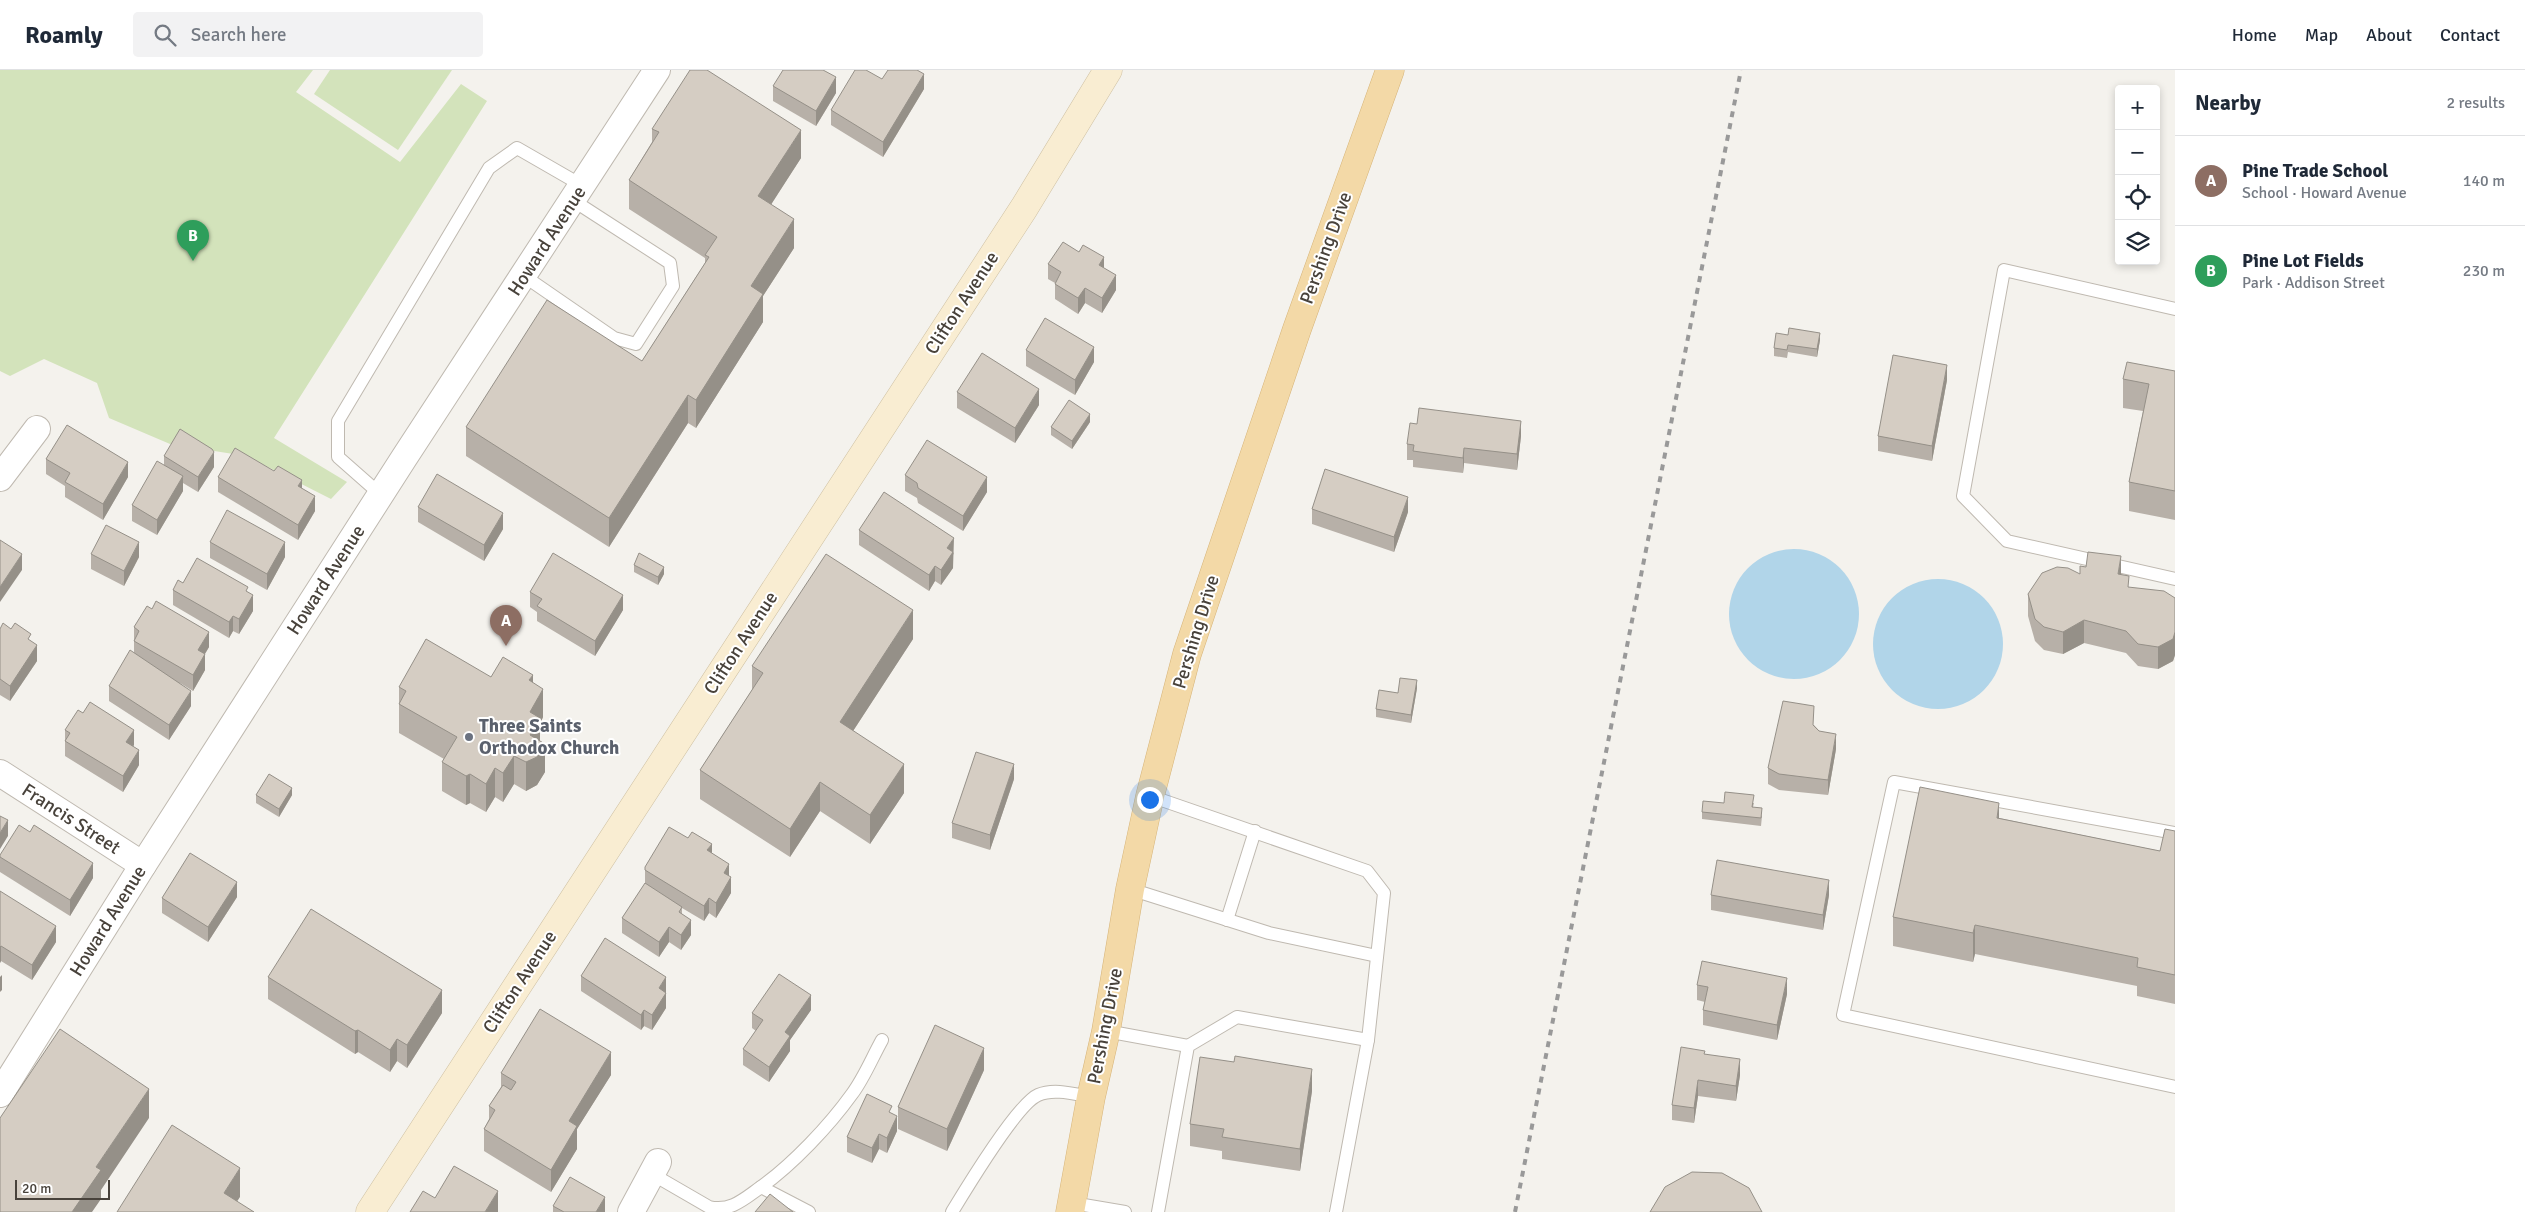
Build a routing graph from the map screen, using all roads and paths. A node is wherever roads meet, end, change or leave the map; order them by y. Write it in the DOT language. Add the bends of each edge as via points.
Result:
graph roads {
  1 [pos="657,70"];
  2 [pos="1108,70"];
  3 [pos="1390,70"];
  4 [pos="578,194"];
  5 [pos="524,276"];
  6 [pos="2175,310"];
  7 [pos="37,429"];
  8 [pos="0,478"];
  9 [pos="380,494"];
  10 [pos="2175,579"];
  11 [pos="0,773"];
  12 [pos="1150,796"];
  13 [pos="1254,831"];
  14 [pos="2175,833"];
  15 [pos="143,865"];
  16 [pos="1130,890"];
  17 [pos="1227,920"];
  18 [pos="1377,956"];
  19 [pos="1106,1031"];
  20 [pos="882,1040"];
  21 [pos="1368,1040"];
  22 [pos="1188,1046"];
  23 [pos="2175,1087"];
  24 [pos="0,1094"];
  25 [pos="1091,1097"];
  26 [pos="655,1168"];
  27 [pos="761,1187"];
  28 [pos="1071,1207"];
  29 [pos="370,1212"];
  30 [pos="631,1212"];
  31 [pos="809,1212"];
  32 [pos="952,1212"];
  33 [pos="1125,1212"];
  34 [pos="1158,1212"];
  35 [pos="1336,1212"];
  1 -- 4 [label="street, Howard Avenue"];
  2 -- 29 [label="main road, Clifton Avenue" via="1019,216"];
  3 -- 12 [label="main road, Pershing Drive" via="1296,329 1187,654"];
  4 -- 5 [label="street, Howard Avenue"];
  4 -- 5 [label="lane" via="670,262 673,286 636,344 614,338"];
  4 -- 9 [label="lane" via="517,148 490,168 338,421 338,457"];
  5 -- 9 [label="street, Howard Avenue"];
  6 -- 10 [label="lane" via="2004,270 1962,496 2007,541"];
  7 -- 8 [label="street"];
  9 -- 15 [label="street, Howard Avenue"];
  11 -- 15 [label="street, Francis Street"];
  12 -- 13 [label="lane"];
  12 -- 16 [label="main road, Pershing Drive"];
  13 -- 17 [label="lane"];
  13 -- 18 [label="lane" via="1367,870 1384,893"];
  14 -- 23 [label="lane" via="1894,782 1843,1015"];
  15 -- 24 [label="street, Howard Avenue"];
  16 -- 17 [label="lane"];
  16 -- 19 [label="main road, Pershing Drive"];
  17 -- 18 [label="lane" via="1269,933"];
  18 -- 21 [label="lane"];
  19 -- 22 [label="lane"];
  19 -- 25 [label="main road, Pershing Drive"];
  20 -- 27 [label="lane" via="853,1094 799,1154"];
  21 -- 22 [label="lane" via="1237,1017"];
  21 -- 35 [label="lane"];
  22 -- 34 [label="lane"];
  25 -- 28 [label="main road, Pershing Drive"];
  25 -- 32 [label="lane" via="1054,1092 1038,1094 1027,1102 983,1162"];
  26 -- 27 [label="lane" via="709,1207 717,1209 737,1205"];
  26 -- 30 [label="street"];
  27 -- 31 [label="lane"];
  28 -- 33 [label="lane"];
}
